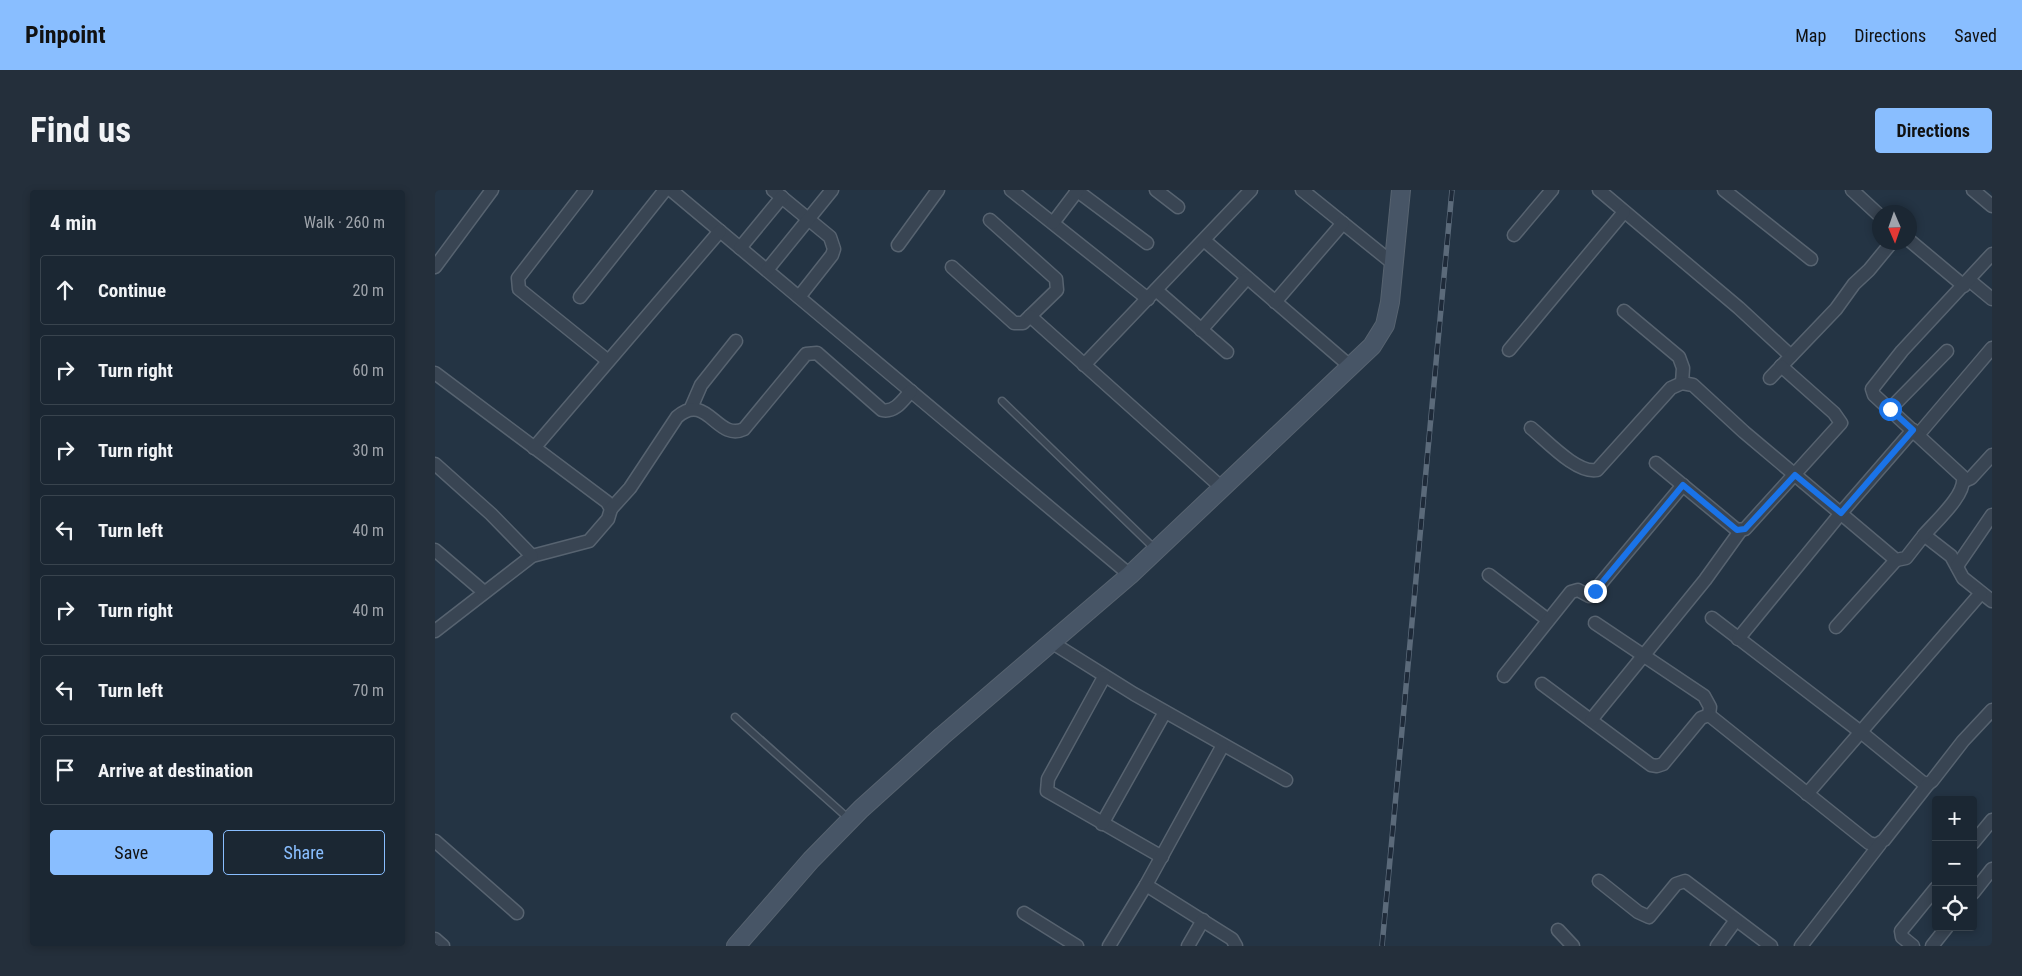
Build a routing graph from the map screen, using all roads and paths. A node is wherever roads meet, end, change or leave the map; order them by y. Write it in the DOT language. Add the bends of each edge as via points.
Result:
graph roads {
  1 [pos="492,190"];
  2 [pos="586,190"];
  3 [pos="665,190"];
  4 [pos="671,190"];
  5 [pos="832,190"];
  6 [pos="938,190"];
  7 [pos="1011,190"];
  8 [pos="1077,190"];
  9 [pos="1156,190"];
  10 [pos="1251,190"];
  11 [pos="1302,190"];
  12 [pos="1401,190"];
  13 [pos="1552,190"];
  14 [pos="1599,190"];
  15 [pos="1724,190"];
  16 [pos="1853,190"];
  17 [pos="1973,190"];
  18 [pos="777,194"];
  19 [pos="1992,206"];
  20 [pos="1178,207"];
  21 [pos="1872,208"];
  22 [pos="1624,212"];
  23 [pos="809,220"];
  24 [pos="990,220"];
  25 [pos="1053,223"];
  26 [pos="1343,223"];
  27 [pos="720,231"];
  28 [pos="1514,235"];
  29 [pos="1205,240"];
  30 [pos="1147,243"];
  31 [pos="898,245"];
  32 [pos="1917,246"];
  33 [pos="740,248"];
  34 [pos="1885,250"];
  35 [pos="1992,254"];
  36 [pos="1811,259"];
  37 [pos="437,260"];
  38 [pos="1395,265"];
  39 [pos="952,267"];
  40 [pos="767,270"];
  41 [pos="1247,278"];
  42 [pos="1967,283"];
  43 [pos="1152,294"];
  44 [pos="580,297"];
  45 [pos="799,297"];
  46 [pos="1992,299"];
  47 [pos="1275,302"];
  48 [pos="1623,311"];
  49 [pos="1030,316"];
  50 [pos="1201,330"];
  51 [pos="736,340"];
  52 [pos="1992,348"];
  53 [pos="1509,350"];
  54 [pos="1947,350"];
  55 [pos="1227,352"];
  56 [pos="1791,356"];
  57 [pos="607,360"];
  58 [pos="1084,365"];
  59 [pos="1781,366"];
  60 [pos="1351,367"];
  61 [pos="435,373"];
  62 [pos="1770,378"];
  63 [pos="1682,383"];
  64 [pos="911,391"];
  65 [pos="1002,401"];
  66 [pos="691,408"];
  67 [pos="1890,409"];
  68 [pos="1531,428"];
  69 [pos="1916,433"];
  70 [pos="534,448"];
  71 [pos="1992,455"];
  72 [pos="1656,463"];
  73 [pos="435,464"];
  74 [pos="1795,475"];
  75 [pos="1963,480"];
  76 [pos="1683,485"];
  77 [pos="1221,487"];
  78 [pos="611,510"];
  79 [pos="1841,513"];
  80 [pos="1992,515"];
  81 [pos="1741,530"];
  82 [pos="1924,535"];
  83 [pos="435,550"];
  84 [pos="1157,550"];
  85 [pos="531,556"];
  86 [pos="1896,560"];
  87 [pos="1957,566"];
  88 [pos="1130,575"];
  89 [pos="1489,575"];
  90 [pos="485,592"];
  91 [pos="1981,593"];
  92 [pos="1992,602"];
  93 [pos="1711,618"];
  94 [pos="1548,620"];
  95 [pos="1595,623"];
  96 [pos="1836,627"];
  97 [pos="435,632"];
  98 [pos="1738,639"];
  99 [pos="1051,642"];
  100 [pos="1643,656"];
  101 [pos="1504,676"];
  102 [pos="1104,677"];
  103 [pos="1543,684"];
  104 [pos="1992,710"];
  105 [pos="1165,712"];
  106 [pos="1709,715"];
  107 [pos="735,717"];
  108 [pos="1591,720"];
  109 [pos="1861,733"];
  110 [pos="1223,745"];
  111 [pos="1286,780"];
  112 [pos="1927,784"];
  113 [pos="1807,794"];
  114 [pos="850,820"];
  115 [pos="1992,820"];
  116 [pos="1102,824"];
  117 [pos="435,841"];
  118 [pos="1975,841"];
  119 [pos="1880,844"];
  120 [pos="1162,857"];
  121 [pos="1992,869"];
  122 [pos="1599,881"];
  123 [pos="1146,885"];
  124 [pos="1977,889"];
  125 [pos="1932,893"];
  126 [pos="517,913"];
  127 [pos="1024,913"];
  128 [pos="1203,920"];
  129 [pos="1736,920"];
  130 [pos="1558,930"];
  131 [pos="1944,931"];
  132 [pos="435,939"];
  133 [pos="443,946"];
  134 [pos="736,946"];
  135 [pos="1077,946"];
  136 [pos="1109,946"];
  137 [pos="1188,946"];
  138 [pos="1236,946"];
  139 [pos="1573,946"];
  140 [pos="1717,946"];
  141 [pos="1771,946"];
  142 [pos="1801,946"];
  143 [pos="1913,946"];
  144 [pos="1932,946"];
  1 -- 37 [label="street"];
  2 -- 57 [label="street" via="518,278 517,284 519,289"];
  3 -- 44 [label="street"];
  4 -- 27 [label="street"];
  5 -- 23 [label="street"];
  6 -- 31 [label="street"];
  7 -- 25 [label="street"];
  8 -- 25 [label="street"];
  8 -- 30 [label="street"];
  9 -- 20 [label="street"];
  10 -- 29 [label="street"];
  11 -- 26 [label="street"];
  12 -- 38 [label="street"];
  13 -- 28 [label="street"];
  14 -- 22 [label="street"];
  15 -- 36 [label="street"];
  16 -- 21 [label="street"];
  17 -- 19 [label="street"];
  18 -- 23 [label="street"];
  18 -- 33 [label="street"];
  22 -- 53 [label="street"];
  22 -- 56 [label="street"];
  23 -- 40 [label="street"];
  23 -- 45 [label="street" via="830,237 834,249"];
  24 -- 49 [label="street" via="1057,282 1057,290"];
  25 -- 43 [label="street"];
  26 -- 38 [label="street"];
  26 -- 47 [label="street"];
  27 -- 33 [label="street"];
  27 -- 57 [label="street"];
  29 -- 41 [label="street"];
  29 -- 43 [label="street"];
  32 -- 42 [label="street"];
  33 -- 40 [label="street"];
  34 -- 56 [label="street"];
  35 -- 42 [label="street"];
  38 -- 60 [label="street" via="1385,325 1372,346"];
  39 -- 49 [label="street" via="1014,323 1023,322"];
  40 -- 45 [label="street"];
  41 -- 47 [label="street"];
  41 -- 50 [label="street"];
  42 -- 46 [label="street"];
  42 -- 67 [label="street" via="1872,389 1874,395"];
  43 -- 50 [label="street"];
  43 -- 58 [label="street"];
  45 -- 64 [label="street"];
  47 -- 60 [label="street"];
  48 -- 63 [label="street" via="1679,357 1683,368"];
  49 -- 58 [label="street"];
  50 -- 55 [label="street"];
  51 -- 66 [label="street" via="701,385"];
  52 -- 69 [label="street"];
  54 -- 67 [label="street"];
  56 -- 59 [label="street"];
  57 -- 70 [label="street"];
  58 -- 77 [label="street"];
  59 -- 62 [label="street"];
  59 -- 74 [label="street" via="1841,423"];
  60 -- 77 [label="street"];
  61 -- 70 [label="street"];
  63 -- 68 [label="street" via="1671,388 1597,470 1589,472 1577,466"];
  63 -- 74 [label="street" via="1698,389"];
  64 -- 66 [label="street" via="894,409 882,410 811,352 801,358 739,432 731,432"];
  64 -- 88 [label="street"];
  65 -- 84 [label="lane"];
  66 -- 78 [label="street" via="677,417 630,488"];
  67 -- 69 [label="street"];
  69 -- 75 [label="street" via="1961,473"];
  69 -- 79 [label="street"];
  70 -- 78 [label="street" via="607,502"];
  71 -- 75 [label="street" via="1971,478"];
  72 -- 76 [label="street"];
  73 -- 85 [label="street" via="491,514"];
  74 -- 79 [label="street"];
  74 -- 81 [label="street"];
  75 -- 82 [label="street" via="1958,496"];
  76 -- 81 [label="street"];
  76 -- 94 [label="street" via="1592,594 1589,596 1574,590"];
  77 -- 84 [label="street"];
  78 -- 85 [label="street" via="608,520 589,541"];
  79 -- 86 [label="street"];
  79 -- 98 [label="street"];
  80 -- 87 [label="street"];
  81 -- 100 [label="street"];
  82 -- 86 [label="street" via="1906,558"];
  82 -- 87 [label="street" via="1951,556"];
  83 -- 90 [label="street"];
  84 -- 88 [label="street"];
  85 -- 90 [label="street"];
  86 -- 96 [label="street"];
  87 -- 91 [label="street" via="1963,578"];
  88 -- 99 [label="street"];
  89 -- 94 [label="street"];
  90 -- 97 [label="street"];
  91 -- 92 [label="street"];
  91 -- 109 [label="street"];
  93 -- 98 [label="street"];
  94 -- 101 [label="street"];
  95 -- 100 [label="street"];
  98 -- 109 [label="street"];
  99 -- 102 [label="street"];
  99 -- 114 [label="street" via="941,736"];
  100 -- 106 [label="street" via="1704,696 1710,707"];
  100 -- 108 [label="street"];
  102 -- 105 [label="street"];
  102 -- 116 [label="street" via="1046,784 1047,791"];
  103 -- 108 [label="street"];
  104 -- 112 [label="street"];
  105 -- 110 [label="street"];
  105 -- 116 [label="street"];
  106 -- 108 [label="street" via="1701,718 1663,764 1657,766 1651,765"];
  106 -- 113 [label="street"];
  107 -- 114 [label="lane"];
  109 -- 112 [label="street"];
  109 -- 113 [label="street"];
  110 -- 111 [label="street"];
  110 -- 120 [label="street"];
  112 -- 119 [label="street"];
  113 -- 119 [label="street" via="1869,843"];
  114 -- 134 [label="street"];
  115 -- 118 [label="street"];
  116 -- 120 [label="street"];
  117 -- 126 [label="street"];
  119 -- 142 [label="street"];
  120 -- 123 [label="street"];
  121 -- 124 [label="street"];
  122 -- 129 [label="street" via="1649,917 1675,884 1685,881"];
  123 -- 128 [label="street"];
  123 -- 136 [label="street"];
  125 -- 143 [label="street" via="1901,931 1902,937"];
  127 -- 135 [label="street"];
  128 -- 137 [label="street"];
  128 -- 138 [label="street" via="1232,939"];
  129 -- 140 [label="street"];
  129 -- 141 [label="street"];
  130 -- 139 [label="street"];
  131 -- 144 [label="street"];
  132 -- 133 [label="street"];
}
